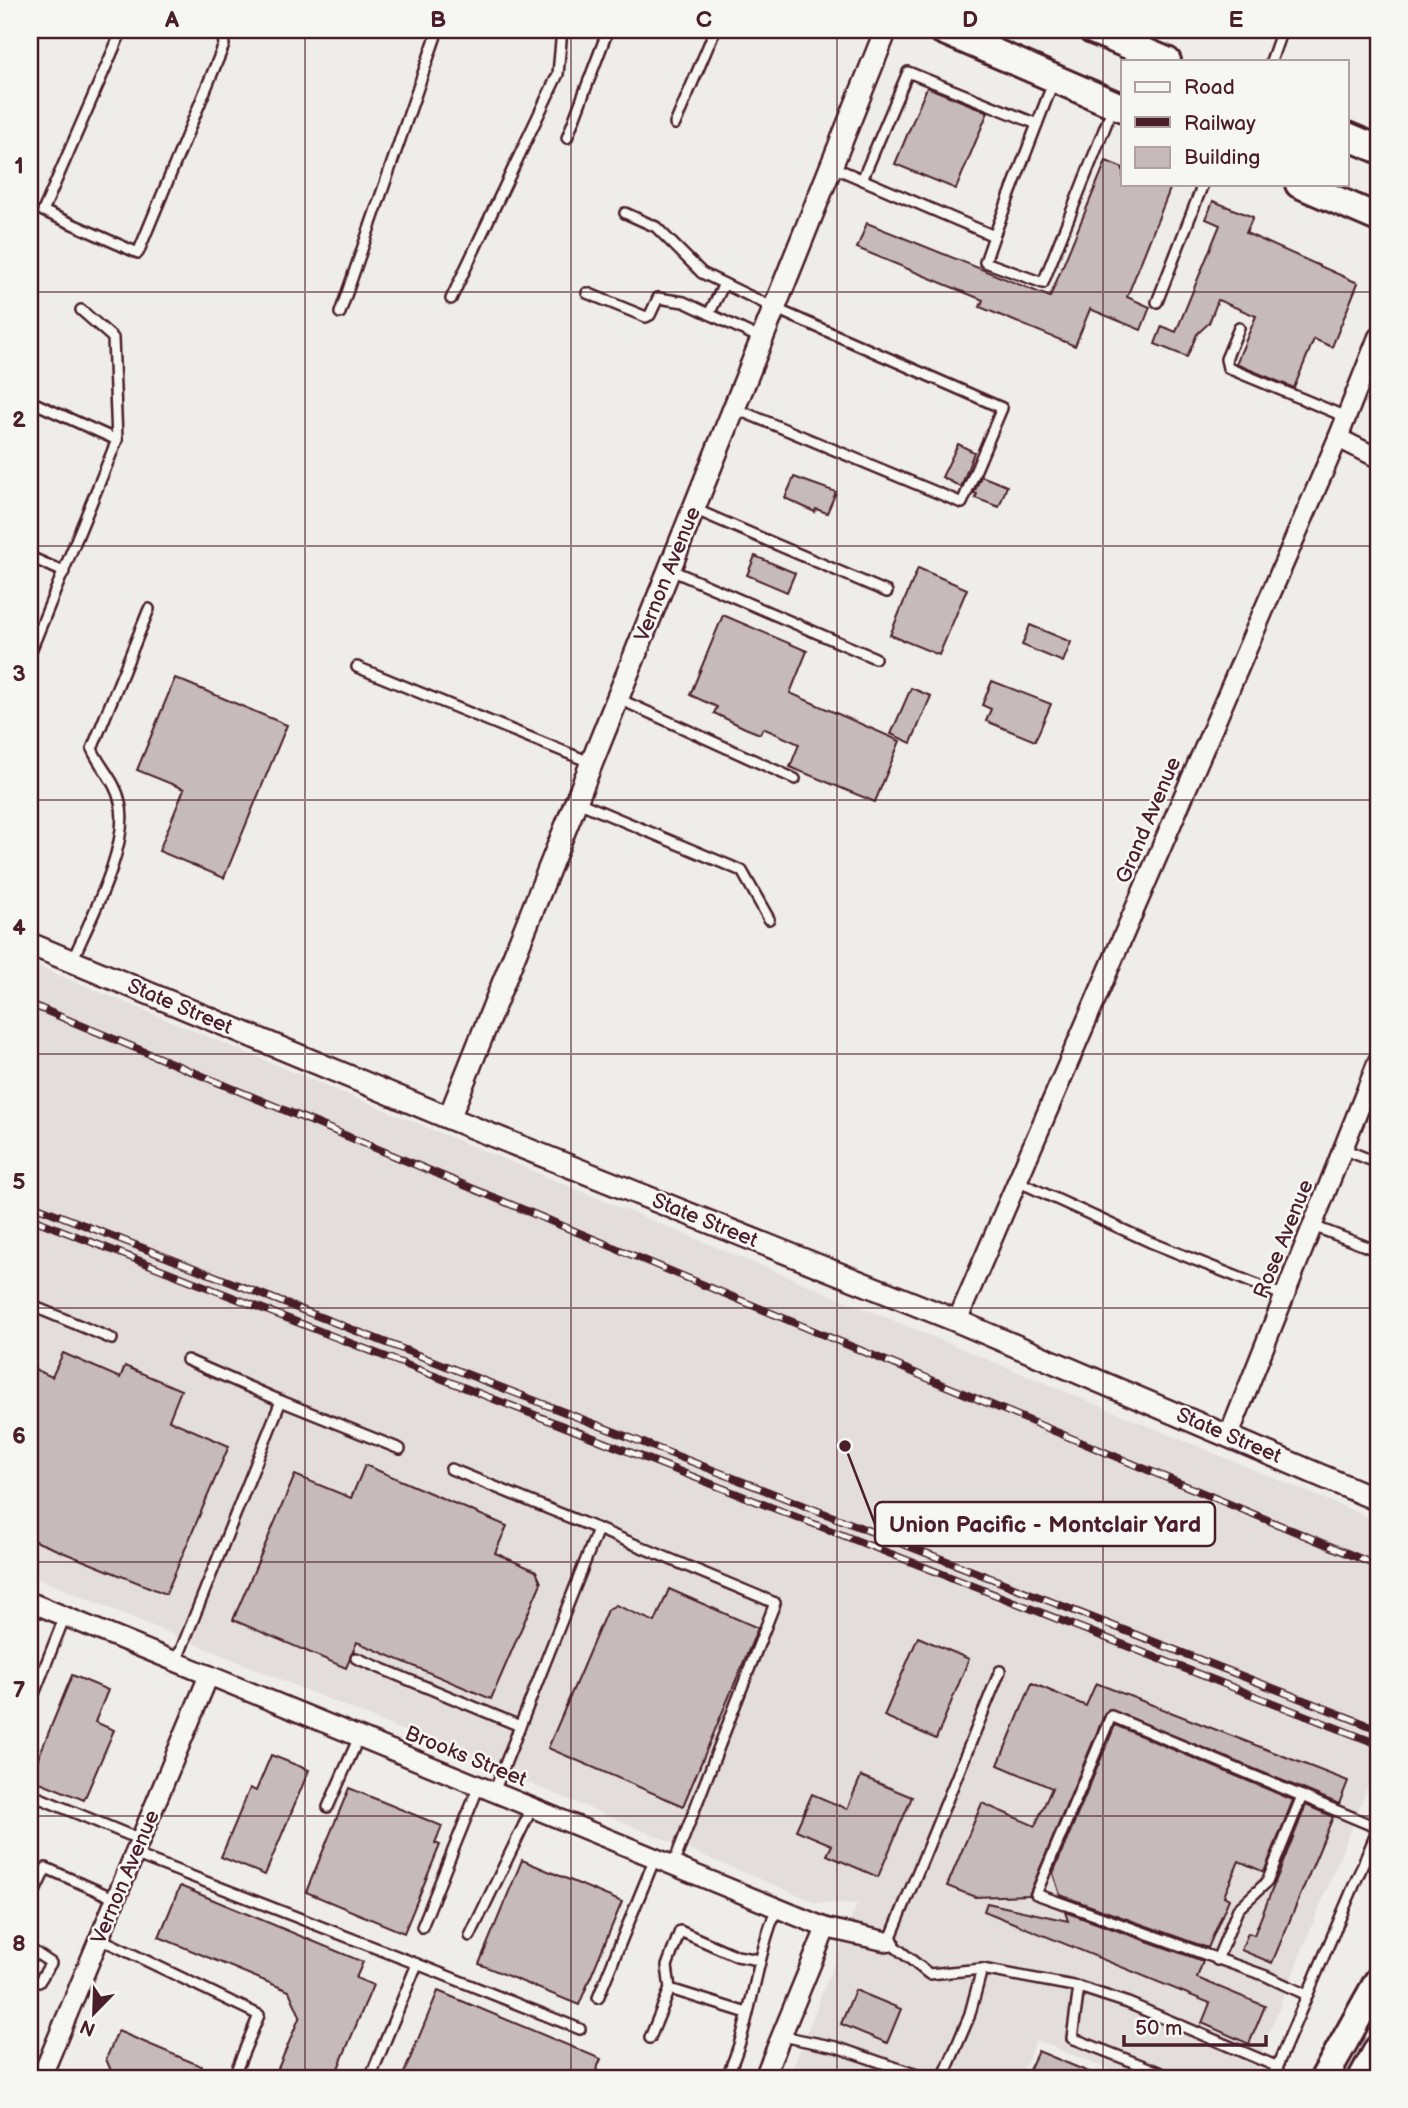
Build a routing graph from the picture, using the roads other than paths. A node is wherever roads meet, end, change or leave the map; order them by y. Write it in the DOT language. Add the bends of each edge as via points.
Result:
graph roads {
  1 [pos="122,30"];
  2 [pos="222,30"];
  3 [pos="438,30"];
  4 [pos="562,30"];
  5 [pos="608,30"];
  6 [pos="715,30"];
  7 [pos="886,30"];
  8 [pos="942,30"];
  9 [pos="1095,30"];
  10 [pos="1282,30"];
  11 [pos="1165,60"];
  12 [pos="1270,60"];
  13 [pos="1054,78"];
  14 [pos="1119,106"];
  15 [pos="675,124"];
  16 [pos="1037,124"];
  17 [pos="1348,136"];
  18 [pos="567,138"];
  19 [pos="1378,149"];
  20 [pos="831,167"];
  21 [pos="862,180"];
  22 [pos="1202,186"];
  23 [pos="1304,186"];
  24 [pos="625,214"];
  25 [pos="1378,218"];
  26 [pos="994,236"];
  27 [pos="724,284"];
  28 [pos="587,293"];
  29 [pos="451,299"];
  30 [pos="1157,302"];
  31 [pos="774,308"];
  32 [pos="80,310"];
  33 [pos="340,313"];
  34 [pos="709,314"];
  35 [pos="1239,328"];
  36 [pos="1378,337"];
  37 [pos="762,339"];
  38 [pos="30,401"];
  39 [pos="734,408"];
  40 [pos="1346,417"];
  41 [pos="1338,438"];
  42 [pos="117,440"];
  43 [pos="1378,458"];
  44 [pos="694,509"];
  45 [pos="30,557"];
  46 [pos="669,569"];
  47 [pos="64,572"];
  48 [pos="887,592"];
  49 [pos="149,609"];
  50 [pos="30,653"];
  51 [pos="875,658"];
  52 [pos="357,667"];
  53 [pos="617,698"];
  54 [pos="592,763"];
  55 [pos="795,779"];
  56 [pos="576,802"];
  57 [pos="769,919"];
  58 [pos="30,944"];
  59 [pos="72,961"];
  60 [pos="1378,1060"];
  61 [pos="449,1118"];
  62 [pos="1343,1149"];
  63 [pos="1378,1163"];
  64 [pos="1017,1181"];
  65 [pos="1312,1226"];
  66 [pos="1378,1251"];
  67 [pos="1285,1296"];
  68 [pos="30,1305"];
  69 [pos="957,1321"];
  70 [pos="112,1339"];
  71 [pos="187,1360"];
  72 [pos="281,1401"];
  73 [pos="1229,1435"];
  74 [pos="400,1449"];
  75 [pos="451,1469"];
  76 [pos="1378,1500"];
  77 [pos="598,1529"];
  78 [pos="30,1602"];
  79 [pos="65,1616"];
  80 [pos="356,1658"];
  81 [pos="176,1662"];
  82 [pos="1000,1671"];
  83 [pos="209,1675"];
  84 [pos="30,1704"];
  85 [pos="520,1726"];
  86 [pos="359,1737"];
  87 [pos="486,1789"];
  88 [pos="30,1794"];
  89 [pos="1301,1797"];
  90 [pos="328,1807"];
  91 [pos="532,1808"];
  92 [pos="1378,1829"];
  93 [pos="137,1847"];
  94 [pos="654,1858"];
  95 [pos="673,1865"];
  96 [pos="116,1899"];
  97 [pos="30,1902"];
  98 [pos="777,1908"];
  99 [pos="422,1927"];
  100 [pos="825,1928"];
  101 [pos="470,1936"];
  102 [pos="99,1938"];
  103 [pos="889,1942"];
  104 [pos="32,1954"];
  105 [pos="759,1960"];
  106 [pos="1217,1960"];
  107 [pos="417,1964"];
  108 [pos="982,1969"];
  109 [pos="1378,1981"];
  110 [pos="39,1982"];
  111 [pos="1079,1987"];
  112 [pos="670,1989"];
  113 [pos="1307,1995"];
  114 [pos="598,1998"];
  115 [pos="747,2013"];
  116 [pos="580,2029"];
  117 [pos="781,2036"];
  118 [pos="650,2038"];
  119 [pos="1378,2049"];
  120 [pos="1278,2067"];
  121 [pos="1159,2076"];
  122 [pos="41,2078"];
  123 [pos="233,2078"];
  124 [pos="370,2078"];
  125 [pos="726,2078"];
  126 [pos="764,2078"];
  127 [pos="926,2078"];
  128 [pos="943,2078"];
  129 [pos="1174,2078"];
  130 [pos="1272,2078"];
  131 [pos="1325,2078"];
  132 [pos="1362,2078"];
  1 -- 2 [label="lane" via="43,211 138,253 224,45"];
  3 -- 33 [label="lane"];
  4 -- 29 [label="lane" via="558,74"];
  5 -- 18 [label="lane"];
  6 -- 15 [label="lane"];
  7 -- 20 [label="street, Vernon Avenue"];
  8 -- 13 [label="main road"];
  9 -- 11 [label="main road"];
  10 -- 12 [label="lane"];
  13 -- 14 [label="main road"];
  13 -- 16 [label="lane"];
  14 -- 26 [label="lane" via="1043,283 985,262"];
  16 -- 21 [label="lane" via="908,72"];
  16 -- 26 [label="lane"];
  17 -- 19 [label="main road"];
  20 -- 21 [label="lane"];
  20 -- 31 [label="street, Vernon Avenue"];
  21 -- 26 [label="lane"];
  22 -- 30 [label="lane"];
  23 -- 25 [label="main road"];
  24 -- 27 [label="lane" via="656,227 702,273"];
  27 -- 31 [label="lane"];
  27 -- 34 [label="lane"];
  28 -- 34 [label="lane" via="646,317 658,298 684,302"];
  31 -- 37 [label="street, Vernon Avenue"];
  31 -- 39 [label="lane" via="1002,408 962,503"];
  32 -- 42 [label="lane" via="113,338"];
  34 -- 37 [label="lane"];
  35 -- 40 [label="lane" via="1226,359 1228,368"];
  36 -- 40 [label="street, Grand Avenue"];
  37 -- 39 [label="street, Vernon Avenue"];
  38 -- 42 [label="lane"];
  39 -- 44 [label="street, Vernon Avenue"];
  40 -- 41 [label="street, Grand Avenue"];
  41 -- 43 [label="street"];
  41 -- 64 [label="street, Grand Avenue"];
  42 -- 47 [label="lane"];
  44 -- 46 [label="street, Vernon Avenue"];
  44 -- 48 [label="lane"];
  45 -- 47 [label="lane"];
  46 -- 51 [label="lane"];
  46 -- 53 [label="street, Vernon Avenue"];
  47 -- 50 [label="lane"];
  49 -- 59 [label="lane" via="92,750 121,803 120,836 112,867"];
  52 -- 54 [label="lane"];
  53 -- 54 [label="street, Vernon Avenue"];
  53 -- 55 [label="lane"];
  54 -- 56 [label="street, Vernon Avenue"];
  56 -- 57 [label="lane" via="742,872"];
  56 -- 61 [label="street, Vernon Avenue"];
  58 -- 59 [label="street, State Street"];
  59 -- 61 [label="street, State Street"];
  60 -- 62 [label="street, Rose Avenue"];
  61 -- 69 [label="street, State Street"];
  62 -- 63 [label="lane"];
  62 -- 65 [label="street, Rose Avenue"];
  64 -- 67 [label="lane" via="1150,1242"];
  64 -- 69 [label="street, Grand Avenue"];
  65 -- 66 [label="lane"];
  65 -- 67 [label="street, Rose Avenue"];
  67 -- 73 [label="street, Rose Avenue"];
  68 -- 70 [label="lane"];
  69 -- 73 [label="street, State Street"];
  71 -- 72 [label="lane"];
  72 -- 74 [label="lane"];
  72 -- 81 [label="lane"];
  73 -- 76 [label="street, State Street"];
  75 -- 77 [label="lane"];
  77 -- 85 [label="lane"];
  77 -- 95 [label="lane" via="775,1603"];
  78 -- 79 [label="street, Brooks Street"];
  79 -- 81 [label="street, Brooks Street"];
  79 -- 84 [label="lane"];
  80 -- 85 [label="lane"];
  81 -- 83 [label="street, Brooks Street"];
  82 -- 103 [label="lane"];
  83 -- 86 [label="street, Brooks Street"];
  83 -- 93 [label="street, Vernon Avenue"];
  85 -- 87 [label="lane"];
  86 -- 87 [label="street, Brooks Street"];
  86 -- 90 [label="lane"];
  87 -- 91 [label="street, Brooks Street"];
  87 -- 99 [label="lane"];
  88 -- 93 [label="lane"];
  89 -- 92 [label="lane"];
  89 -- 106 [label="lane" via="1267,1882 1238,1909"];
  89 -- 106 [label="lane" via="1111,1716 1037,1894"];
  91 -- 94 [label="street, Brooks Street"];
  91 -- 101 [label="lane"];
  92 -- 113 [label="lane"];
  93 -- 96 [label="street, Vernon Avenue"];
  93 -- 107 [label="lane"];
  94 -- 95 [label="street, Brooks Street"];
  94 -- 114 [label="lane"];
  95 -- 98 [label="street, Brooks Street"];
  96 -- 97 [label="lane" via="46,1868"];
  96 -- 102 [label="street, Vernon Avenue"];
  98 -- 100 [label="street, Brooks Street"];
  98 -- 105 [label="lane"];
  100 -- 103 [label="street, Brooks Street"];
  100 -- 117 [label="street"];
  102 -- 122 [label="street, Vernon Avenue"];
  102 -- 123 [label="lane" via="260,2015"];
  103 -- 108 [label="lane" via="929,1975"];
  104 -- 110 [label="lane" via="51,1963"];
  105 -- 112 [label="lane" via="737,1956 680,1931 667,1966"];
  105 -- 115 [label="lane"];
  106 -- 113 [label="lane"];
  107 -- 116 [label="lane"];
  107 -- 124 [label="lane"];
  108 -- 111 [label="lane"];
  108 -- 128 [label="lane" via="969,2017"];
  109 -- 131 [label="main road"];
  111 -- 120 [label="lane"];
  111 -- 121 [label="lane" via="1072,2038"];
  112 -- 115 [label="lane"];
  112 -- 118 [label="lane"];
  113 -- 120 [label="lane"];
  115 -- 125 [label="lane"];
  117 -- 126 [label="street"];
  117 -- 127 [label="lane" via="836,2047"];
  119 -- 132 [label="main road"];
  120 -- 130 [label="lane"];
  121 -- 129 [label="lane"];
}
